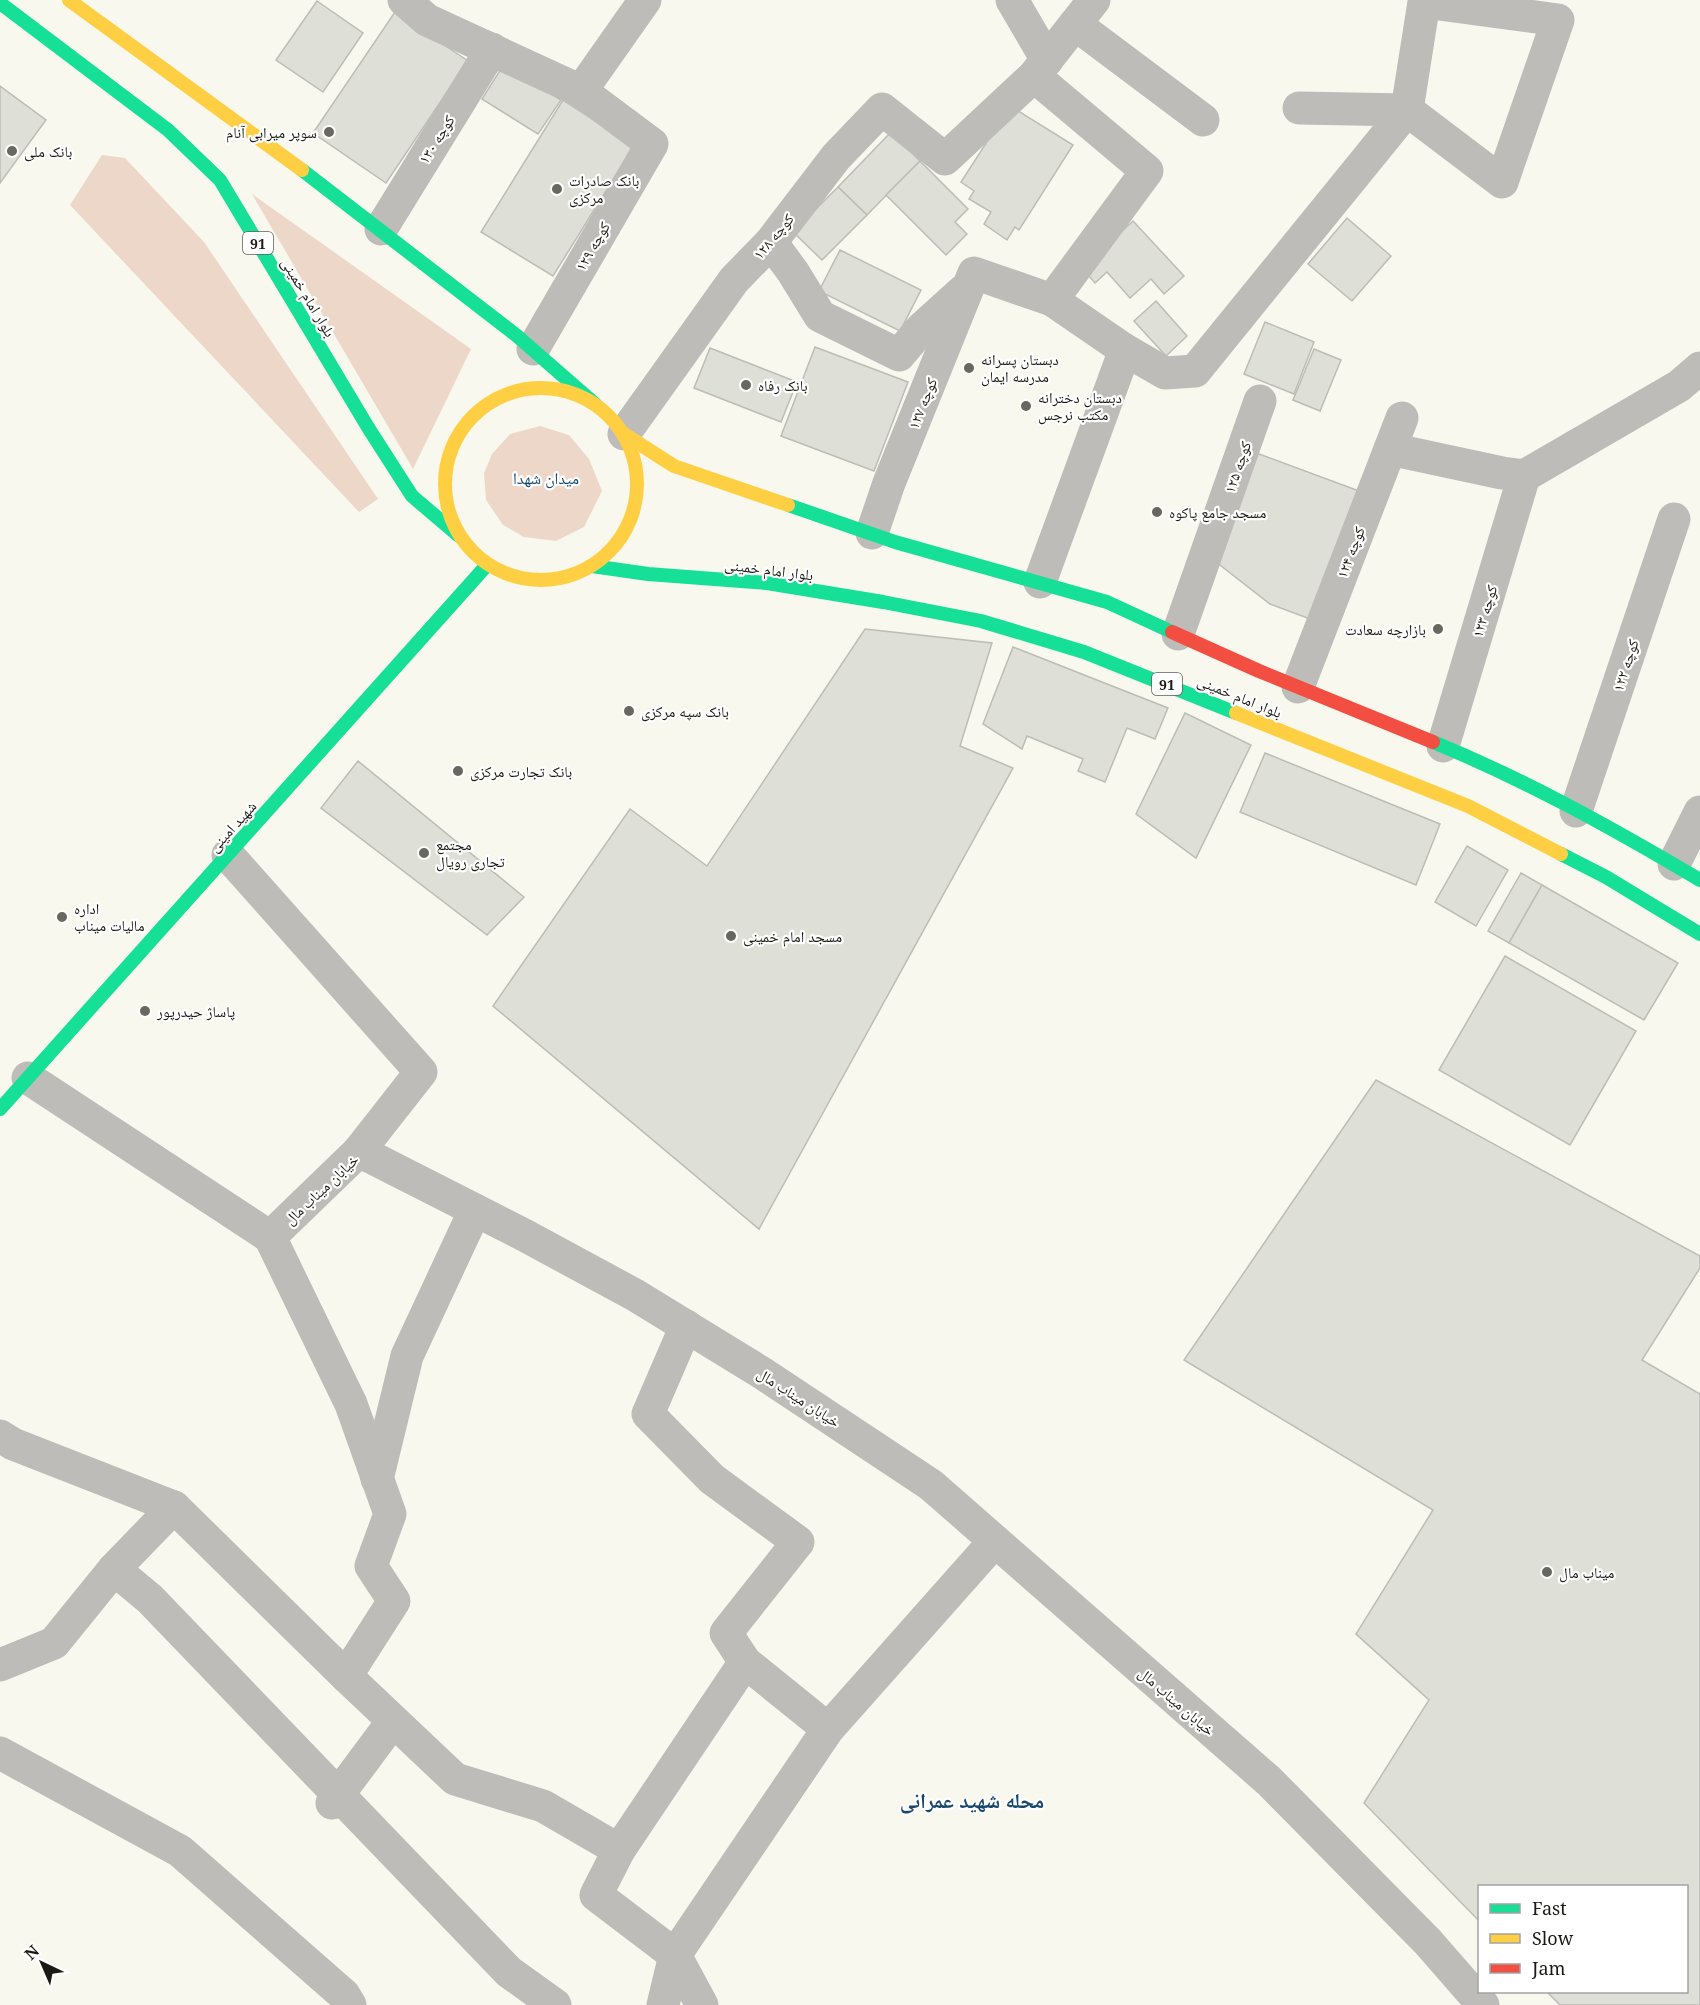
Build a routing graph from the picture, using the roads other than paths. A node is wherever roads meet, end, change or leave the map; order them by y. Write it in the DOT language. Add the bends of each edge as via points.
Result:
graph roads {
  1 [pos="69,0"];
  2 [pos="404,0"];
  3 [pos="645,0"];
  4 [pos="1012,0"];
  5 [pos="1424,1"];
  6 [pos="0,3"];
  7 [pos="1085,12"];
  8 [pos="492,49"];
  9 [pos="1041,68"];
  10 [pos="581,91"];
  11 [pos="1299,108"];
  12 [pos="1407,110"];
  13 [pos="1203,120"];
  14 [pos="381,229"];
  15 [pos="771,242"];
  16 [pos="972,279"];
  17 [pos="1052,300"];
  18 [pos="533,349"];
  19 [pos="1125,350"];
  20 [pos="1700,368"];
  21 [pos="1260,401"];
  22 [pos="595,404"];
  23 [pos="1402,418"];
  24 [pos="624,434"];
  25 [pos="1390,449"];
  26 [pos="1524,476"];
  27 [pos="1674,519"];
  28 [pos="872,533"];
  29 [pos="459,536"];
  30 [pos="488,566"];
  31 [pos="592,566"];
  32 [pos="1040,582"];
  33 [pos="1178,634"];
  34 [pos="1298,687"];
  35 [pos="1443,746"];
  36 [pos="1576,811"];
  37 [pos="1700,812"];
  38 [pos="228,855"];
  39 [pos="1687,872"];
  40 [pos="1700,934"];
  41 [pos="28,1078"];
  42 [pos="0,1109"];
  43 [pos="359,1151"];
  44 [pos="475,1210"];
  45 [pos="270,1237"];
  46 [pos="686,1326"];
  47 [pos="0,1436"];
  48 [pos="377,1479"];
  49 [pos="174,1507"];
  50 [pos="994,1542"];
  51 [pos="114,1569"];
  52 [pos="745,1662"];
  53 [pos="0,1665"];
  54 [pos="346,1676"];
  55 [pos="393,1720"];
  56 [pos="828,1729"];
  57 [pos="0,1753"];
  58 [pos="335,1799"];
  59 [pos="619,1850"];
  60 [pos="675,1955"];
  61 [pos="350,2005"];
  62 [pos="555,2005"];
  63 [pos="663,2005"];
  64 [pos="702,2005"];
  65 [pos="1483,2005"];
  1 -- 14 [label="main road, 91"];
  2 -- 8 [label="street" via="427,20"];
  3 -- 10 [label="street"];
  4 -- 9 [label="street"];
  5 -- 12 [label="street"];
  5 -- 12 [label="street" via="1558,20 1502,182"];
  6 -- 29 [label="main road, بلوار امام خمینی / 91" via="168,130 220,180 412,496"];
  7 -- 9 [label="street"];
  7 -- 13 [label="street"];
  8 -- 10 [label="street"];
  8 -- 14 [label="street, کوچه ۱۳۰"];
  9 -- 15 [label="street, کوچه ۱۲۸" via="945,159 882,109 836,157"];
  9 -- 17 [label="street" via="1147,171"];
  10 -- 18 [label="street, کوچه ۱۲۹" via="652,144"];
  11 -- 12 [label="street"];
  12 -- 19 [label="street" via="1195,370 1165,373"];
  14 -- 18 [label="main road, 91"];
  15 -- 16 [label="street" via="820,316 899,355"];
  15 -- 24 [label="street, کوچه ۱۲۸" via="734,280"];
  16 -- 17 [label="street"];
  16 -- 28 [label="street, کوچه ۱۲۷"];
  17 -- 19 [label="street"];
  18 -- 22 [label="main road, 91"];
  19 -- 32 [label="street"];
  20 -- 26 [label="street" via="1679,386"];
  21 -- 33 [label="street, کوچه ۱۲۵"];
  22 -- 24 [label="main road, 91"];
  22 -- 29 [label="main road, 91" via="565,390 533,387 500,396 473,415 454,441 444,472 446,505"];
  23 -- 25 [label="street, کوچه ۱۲۴"];
  24 -- 28 [label="main road, بلوار امام خمینی / 91" via="674,466"];
  24 -- 31 [label="main road, 91" via="635,462 637,492 630,520 615,546"];
  25 -- 26 [label="street"];
  25 -- 34 [label="street, کوچه ۱۲۴"];
  26 -- 35 [label="street, کوچه ۱۲۳"];
  27 -- 36 [label="street, کوچه ۱۲۲"];
  28 -- 32 [label="main road, بلوار امام خمینی / 91"];
  29 -- 30 [label="main road, 91"];
  30 -- 31 [label="main road, 91" via="512,577 540,581 567,577"];
  30 -- 38 [label="main road, شهید امینی"];
  31 -- 40 [label="main road, بلوار امام خمینی / 91" via="766,583 883,602 981,621 1084,652 1468,806 1606,878"];
  32 -- 33 [label="main road, بلوار امام خمینی / 91" via="1107,603"];
  33 -- 34 [label="main road, بلوار امام خمینی / 91"];
  34 -- 35 [label="main road, بلوار امام خمینی / 91"];
  35 -- 36 [label="main road, بلوار امام خمینی / 91"];
  36 -- 39 [label="main road, بلوار امام خمینی / 91"];
  37 -- 39 [label="street"];
  38 -- 41 [label="main road, شهید امینی"];
  38 -- 43 [label="street" via="421,1072"];
  41 -- 42 [label="main road, شهید امینی"];
  41 -- 45 [label="street, خیابان میناب مال"];
  43 -- 44 [label="street, خیابان میناب مال"];
  43 -- 45 [label="street, خیابان میناب مال"];
  44 -- 46 [label="street, خیابان میناب مال"];
  44 -- 48 [label="street" via="407,1356"];
  45 -- 48 [label="street" via="351,1404"];
  46 -- 50 [label="street, خیابان میناب مال" via="932,1485"];
  46 -- 52 [label="street" via="648,1414 712,1479 798,1542 726,1633"];
  47 -- 49 [label="street"];
  48 -- 54 [label="street" via="390,1514 370,1566 394,1601"];
  49 -- 51 [label="street"];
  49 -- 54 [label="street"];
  50 -- 56 [label="street"];
  50 -- 65 [label="street, خیابان میناب مال" via="1269,1781 1428,1942"];
  51 -- 53 [label="street" via="54,1643"];
  51 -- 58 [label="street" via="150,1599"];
  52 -- 56 [label="street"];
  52 -- 59 [label="street"];
  54 -- 55 [label="street"];
  55 -- 58 [label="street"];
  55 -- 59 [label="street" via="455,1779 543,1806"];
  56 -- 60 [label="street"];
  57 -- 61 [label="street" via="180,1851 345,1995"];
  58 -- 62 [label="street" via="509,1972"];
  59 -- 60 [label="street" via="596,1895"];
  60 -- 63 [label="street"];
  60 -- 64 [label="street"];
}
